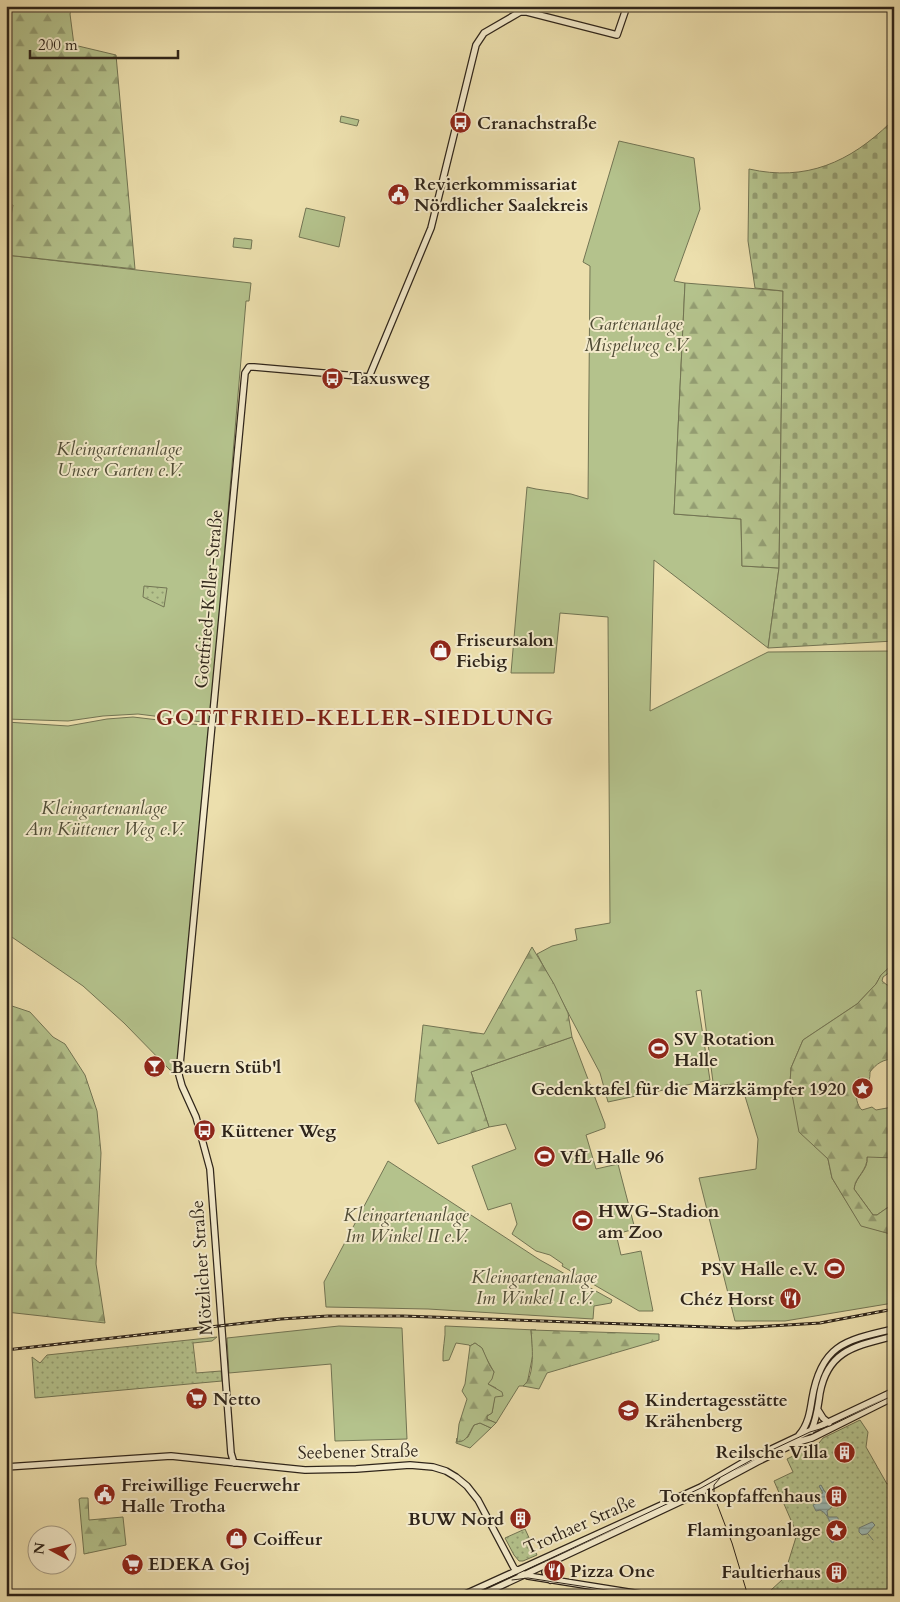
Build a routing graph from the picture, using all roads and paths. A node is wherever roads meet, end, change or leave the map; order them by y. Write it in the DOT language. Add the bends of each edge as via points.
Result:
graph roads {
  1 [pos="627,6"];
  2 [pos="179,1075"];
  3 [pos="894,1329"];
  4 [pos="894,1336"];
  5 [pos="894,1391"];
  6 [pos="894,1397"];
  7 [pos="818,1410"];
  8 [pos="828,1422"];
  9 [pos="811,1430"];
  10 [pos="798,1439"];
  11 [pos="234,1463"];
  12 [pos="6,1467"];
  13 [pos="711,1484"];
  14 [pos="547,1564"];
  15 [pos="516,1570"];
  16 [pos="524,1575"];
  17 [pos="550,1580"];
  18 [pos="461,1596"];
  19 [pos="479,1596"];
  20 [pos="653,1596"];
  1 -- 2 [label="street, Gottfried-Keller-Straße" via="617,34 520,12 481,36 431,228 369,378 254,367 245,372"];
  2 -- 11 [label="street, Mötzlicher Straße" via="196,1117 210,1168"];
  3 -- 10 [label="street" via="851,1340 827,1358 816,1381 808,1420"];
  4 -- 7 [label="street" via="856,1346 834,1360 824,1377"];
  5 -- 8 [label="street"];
  6 -- 10 [label="street" via="812,1438"];
  7 -- 8 [label="street"];
  7 -- 9 [label="street"];
  8 -- 9 [label="street"];
  9 -- 10 [label="street"];
  10 -- 13 [label="street"];
  11 -- 12 [label="street, Seebener Straße" via="171,1456"];
  11 -- 15 [label="street, Seebener Straße" via="322,1470 422,1465 446,1471 462,1481 478,1500"];
  13 -- 14 [label="street, Trothaer Straße"];
  13 -- 15 [label="street, Trothaer Straße"];
  14 -- 16 [label="street, Trothaer Straße"];
  14 -- 17 [label="street" via="545,1572"];
  15 -- 16 [label="street, Seebener Straße"];
  15 -- 18 [label="street, Trothaer Straße"];
  16 -- 17 [label="street, Seebener Straße"];
  16 -- 19 [label="street, Trothaer Straße"];
  17 -- 20 [label="street, Seebener Straße"];
}
